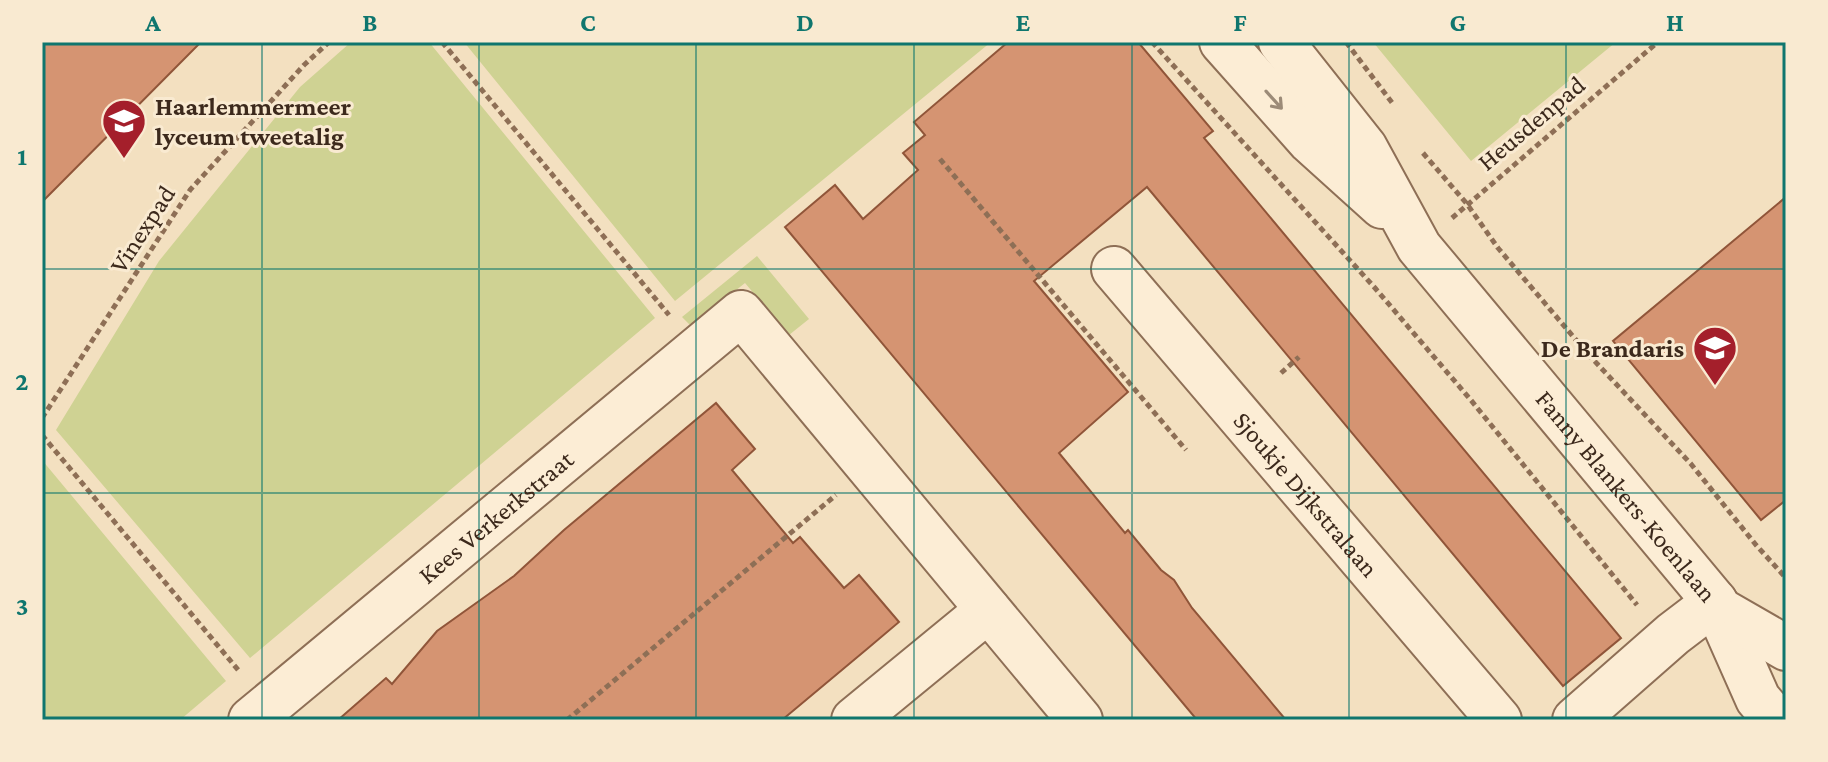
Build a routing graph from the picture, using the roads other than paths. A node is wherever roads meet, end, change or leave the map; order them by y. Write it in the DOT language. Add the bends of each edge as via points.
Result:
graph roads {
  1 [pos="1222,42"];
  2 [pos="1281,42"];
  3 [pos="1409,234"];
  4 [pos="1114,269"];
  5 [pos="1717,606"];
  6 [pos="988,610"];
  7 [pos="1785,645"];
  8 [pos="1741,658"];
  9 [pos="259,713"];
  10 [pos="854,720"];
  11 [pos="1080,720"];
  12 [pos="1499,720"];
  13 [pos="1575,720"];
  14 [pos="1776,720"];
  1 -- 3 [label="street, Fanny Blankers-Koenlaan, one-way" via="1310,141"];
  2 -- 3 [label="street, Fanny Blankers-Koenlaan" via="1365,148"];
  3 -- 5 [label="street, Fanny Blankers-Koenlaan"];
  4 -- 12 [label="street, Sjoukje Dijkstralaan"];
  5 -- 7 [label="street, Fanny Blankers-Koenlaan"];
  5 -- 8 [label="street, Fanny Blankers-Koenlaan"];
  5 -- 13 [label="street" via="1666,640"];
  6 -- 9 [label="street, Kees Verkerkstraat" via="741,313"];
  6 -- 10 [label="street"];
  6 -- 11 [label="street"];
  7 -- 8 [label="street" via="1761,657"];
  8 -- 14 [label="street, Fanny Blankers-Koenlaan" via="1758,699"];
}
